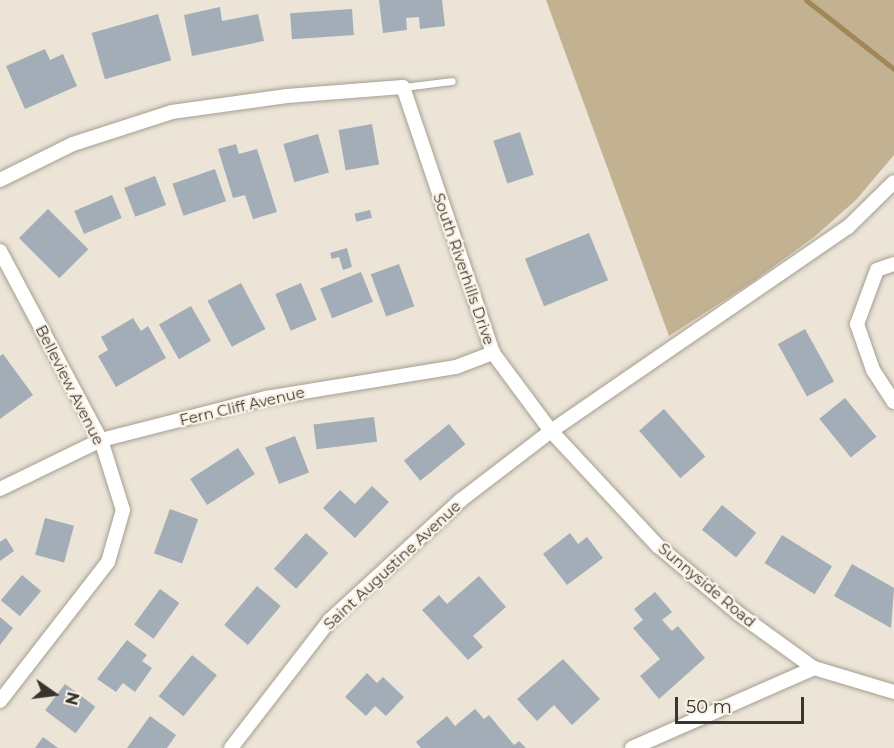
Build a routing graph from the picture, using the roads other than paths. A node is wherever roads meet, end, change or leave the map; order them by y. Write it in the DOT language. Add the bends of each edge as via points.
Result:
graph roads {
  1 [pos="452,81"];
  2 [pos="403,87"];
  3 [pos="0,180"];
  4 [pos="894,182"];
  5 [pos="0,251"];
  6 [pos="894,264"];
  7 [pos="493,353"];
  8 [pos="894,402"];
  9 [pos="551,431"];
  10 [pos="100,440"];
  11 [pos="0,489"];
  12 [pos="814,668"];
  13 [pos="894,692"];
  14 [pos="0,701"];
  15 [pos="231,748"];
  16 [pos="632,748"];
  1 -- 2 [label="lane"];
  2 -- 3 [label="street" via="287,96 172,112 73,144"];
  2 -- 7 [label="street, South Riverhills Drive"];
  4 -- 9 [label="street" via="848,227"];
  5 -- 10 [label="street, Belleview Avenue"];
  6 -- 8 [label="street" via="877,270 857,324 873,370"];
  7 -- 9 [label="street, South Riverhills Drive"];
  7 -- 10 [label="street, Fern Cliff Avenue" via="456,367 266,398"];
  9 -- 12 [label="street, Sunnyside Road" via="658,546 739,614"];
  9 -- 15 [label="street, Saint Augustine Avenue" via="460,500 330,620"];
  10 -- 11 [label="street, Fern Cliff Avenue"];
  10 -- 14 [label="street, Belleview Avenue" via="123,510 108,562"];
  12 -- 13 [label="street, Sunnyside Road"];
  12 -- 16 [label="street"];
}
